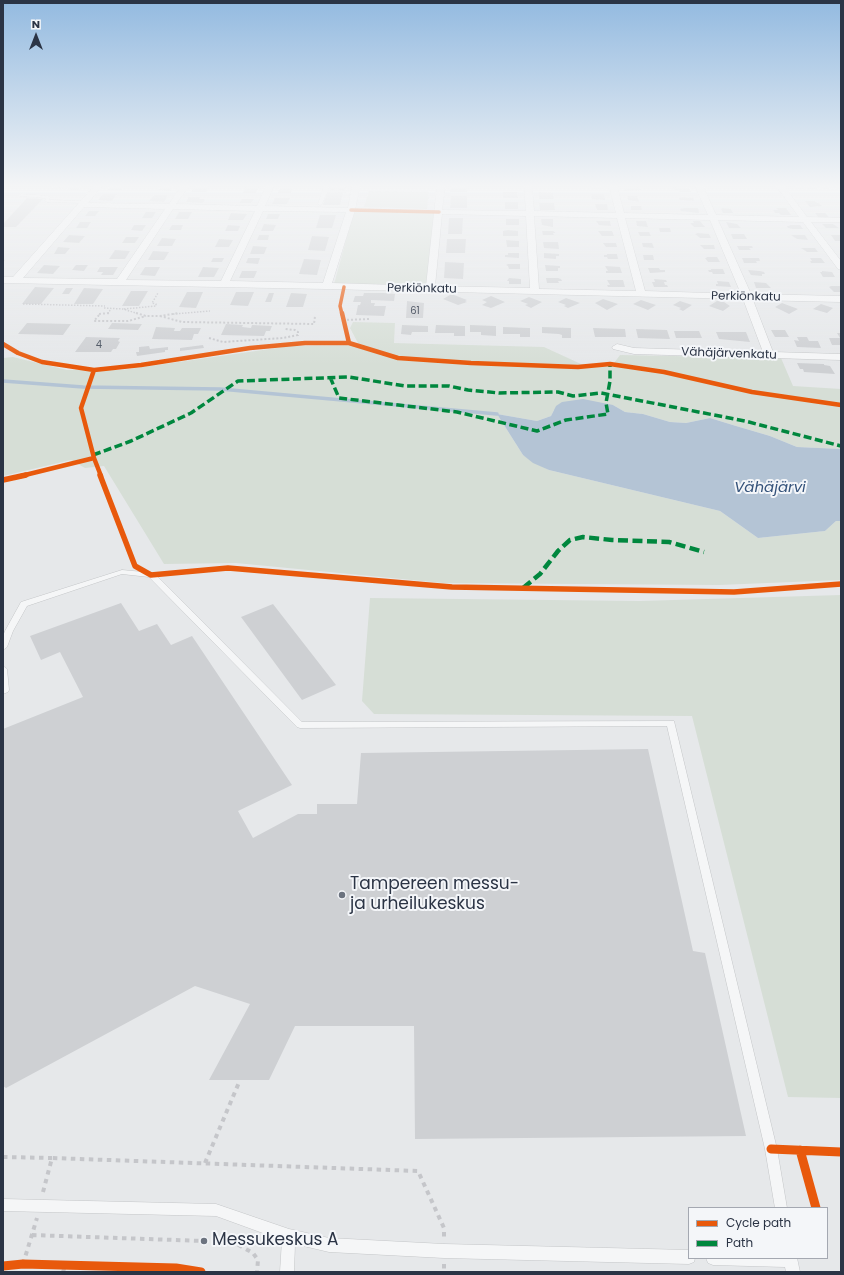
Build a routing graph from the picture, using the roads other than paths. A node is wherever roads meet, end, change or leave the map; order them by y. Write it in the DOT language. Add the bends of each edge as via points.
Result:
graph roads {
  1 [pos="46,246"];
  2 [pos="145,246"];
  3 [pos="242,246"];
  4 [pos="340,246"];
  5 [pos="435,246"];
  6 [pos="532,246"];
  7 [pos="628,246"];
  8 [pos="725,246"];
  9 [pos="825,246"];
  10 [pos="841,267"];
  11 [pos="3,280"];
  12 [pos="15,281"];
  13 [pos="119,282"];
  14 [pos="224,285"];
  15 [pos="327,286"];
  16 [pos="430,289"];
  17 [pos="535,292"];
  18 [pos="642,294"];
  19 [pos="746,296"];
  20 [pos="841,299"];
  21 [pos="617,347"];
  22 [pos="769,355"];
  23 [pos="841,357"];
  24 [pos="3,647"];
  25 [pos="3,669"];
  26 [pos="3,690"];
  27 [pos="3,1205"];
  28 [pos="781,1207"];
  29 [pos="289,1236"];
  30 [pos="688,1257"];
  31 [pos="728,1259"];
  32 [pos="791,1263"];
  33 [pos="286,1272"];
  1 -- 12 [label="street"];
  2 -- 13 [label="street"];
  3 -- 14 [label="street"];
  4 -- 15 [label="street"];
  5 -- 16 [label="street"];
  6 -- 17 [label="street"];
  7 -- 18 [label="street"];
  8 -- 19 [label="street"];
  9 -- 10 [label="street"];
  11 -- 12 [label="street, Perkiönkatu"];
  12 -- 13 [label="street, Perkiönkatu"];
  13 -- 14 [label="street, Perkiönkatu"];
  14 -- 15 [label="street, Perkiönkatu"];
  15 -- 16 [label="street, Perkiönkatu"];
  16 -- 17 [label="street, Perkiönkatu"];
  17 -- 18 [label="street, Perkiönkatu"];
  18 -- 19 [label="street, Perkiönkatu"];
  19 -- 20 [label="street, Perkiönkatu"];
  19 -- 22 [label="street"];
  21 -- 22 [label="street, Vähäjärvenkatu" via="634,351"];
  22 -- 23 [label="street, Vähäjärvenkatu"];
  24 -- 28 [label="lane" via="24,604 122,572 151,575 300,725 671,724 771,1149"];
  25 -- 26 [label="lane"];
  27 -- 29 [label="lane" via="216,1210"];
  29 -- 30 [label="lane" via="329,1245 444,1251"];
  29 -- 33 [label="lane"];
  31 -- 32 [label="lane"];
}
